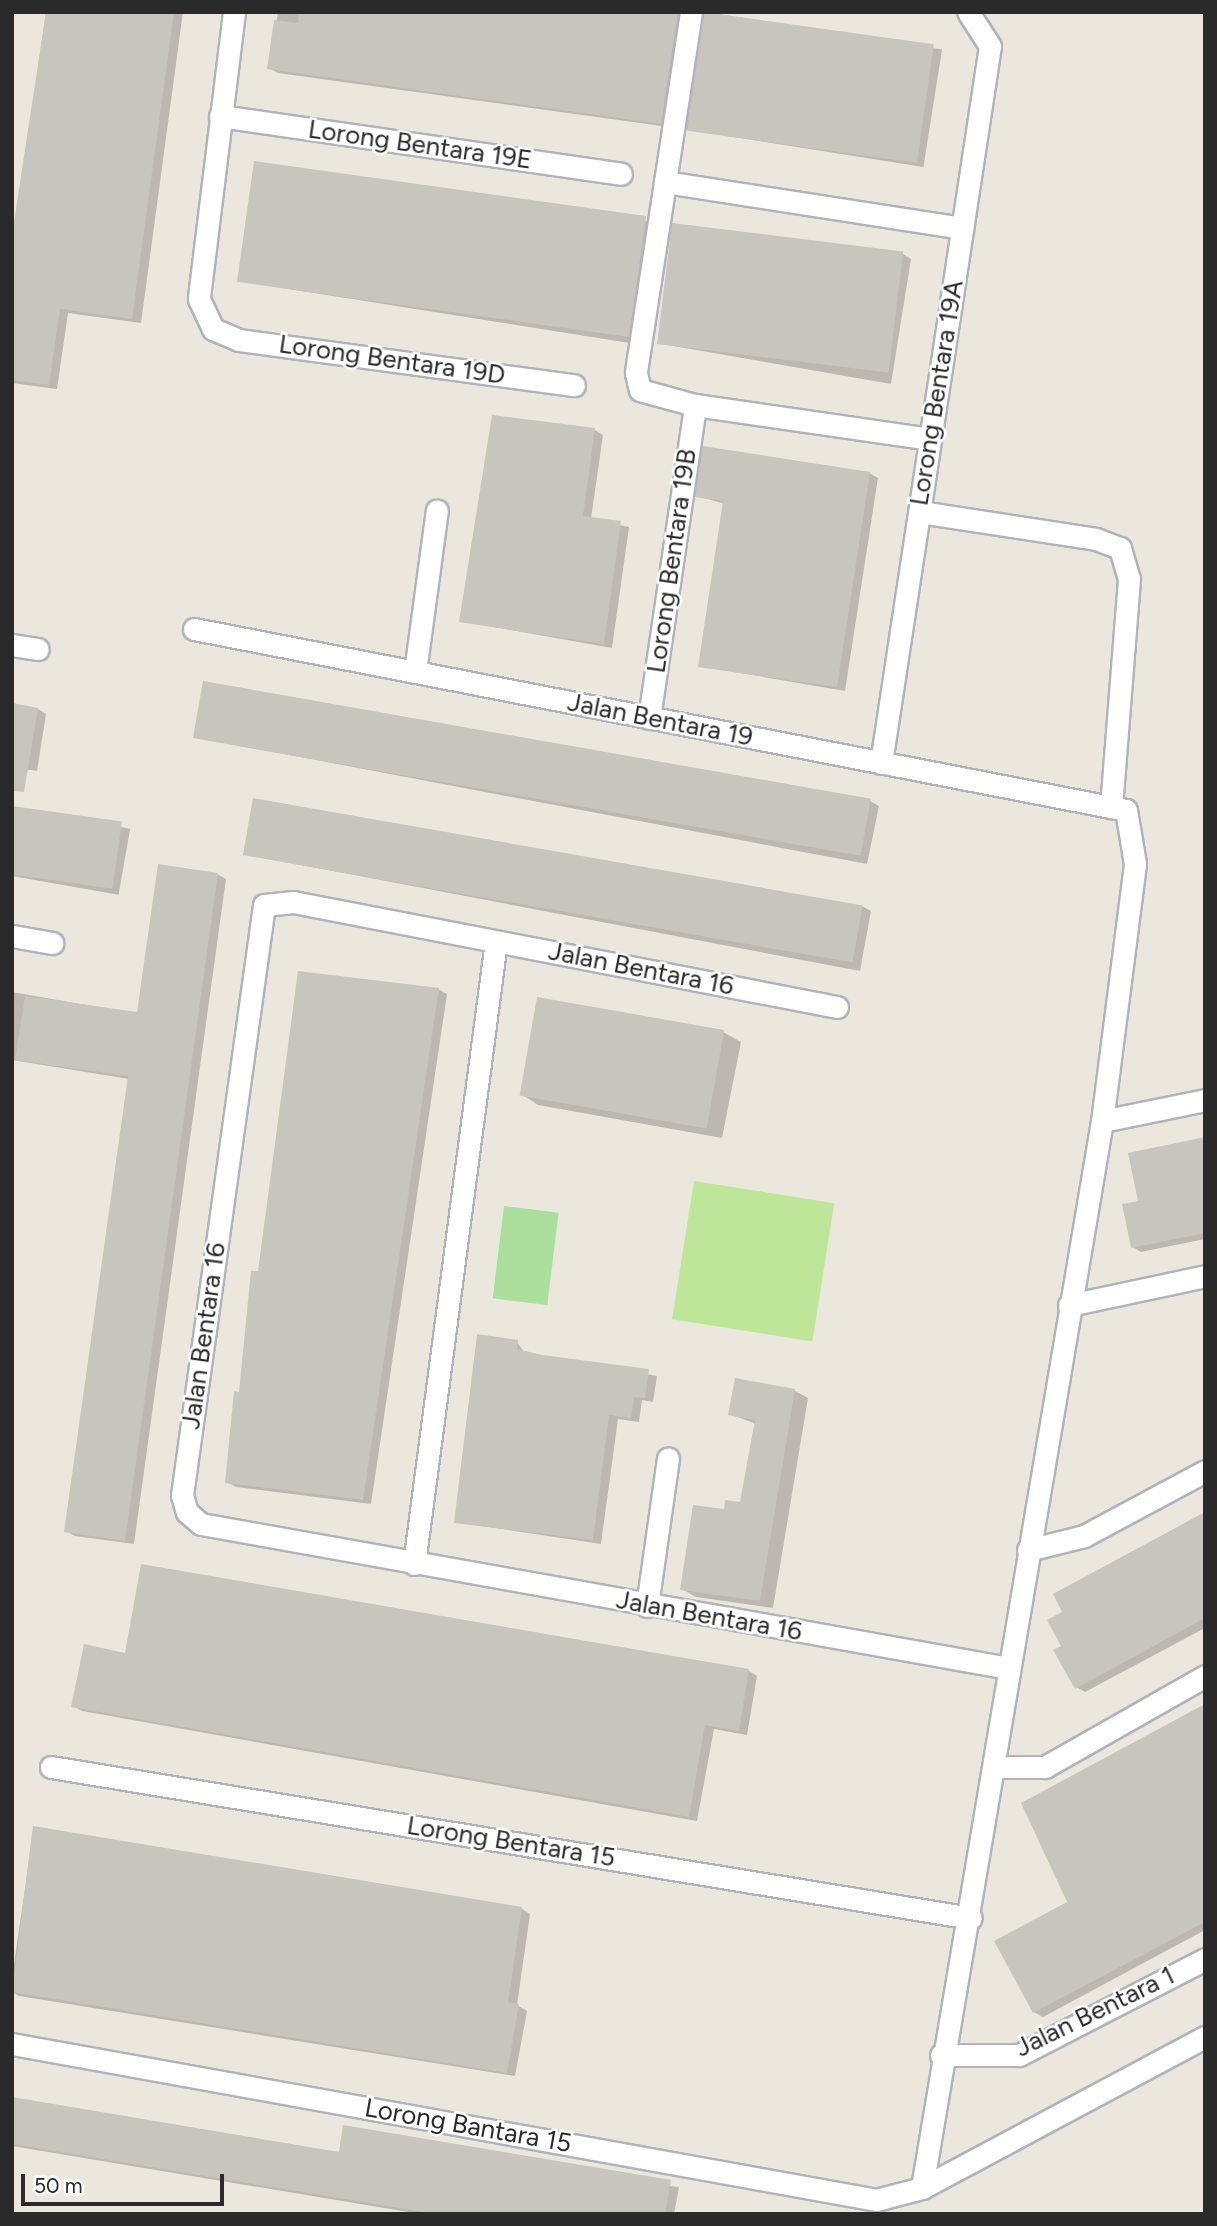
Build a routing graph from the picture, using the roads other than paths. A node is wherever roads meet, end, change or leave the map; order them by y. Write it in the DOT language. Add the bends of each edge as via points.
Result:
graph roads {
  1 [pos="234,12"];
  2 [pos="691,12"];
  3 [pos="974,18"];
  4 [pos="220,116"];
  5 [pos="621,174"];
  6 [pos="665,182"];
  7 [pos="962,228"];
  8 [pos="574,385"];
  9 [pos="695,405"];
  10 [pos="930,439"];
  11 [pos="437,510"];
  12 [pos="920,512"];
  13 [pos="194,629"];
  14 [pos="12,645"];
  15 [pos="38,649"];
  16 [pos="415,672"];
  17 [pos="649,718"];
  18 [pos="881,763"];
  19 [pos="1118,809"];
  20 [pos="12,936"];
  21 [pos="496,941"];
  22 [pos="52,943"];
  23 [pos="837,1007"];
  24 [pos="1205,1100"];
  25 [pos="1102,1122"];
  26 [pos="1205,1276"];
  27 [pos="1069,1306"];
  28 [pos="668,1458"];
  29 [pos="1205,1471"];
  30 [pos="1028,1550"];
  31 [pos="414,1564"];
  32 [pos="647,1606"];
  33 [pos="1009,1668"];
  34 [pos="1205,1676"];
  35 [pos="51,1767"];
  36 [pos="995,1767"];
  37 [pos="971,1918"];
  38 [pos="1205,1959"];
  39 [pos="1205,2037"];
  40 [pos="12,2044"];
  41 [pos="941,2055"];
  42 [pos="922,2188"];
  1 -- 4 [label="street"];
  2 -- 6 [label="street"];
  3 -- 7 [label="street, Lorong Bentara 19A" via="990,46"];
  4 -- 5 [label="street, Lorong Bentara 19E"];
  4 -- 8 [label="street, Lorong Bentara 19D" via="199,299 213,329 239,340"];
  6 -- 7 [label="street"];
  6 -- 9 [label="street" via="636,373 640,390 654,398"];
  7 -- 10 [label="street, Lorong Bentara 19A"];
  9 -- 10 [label="street"];
  9 -- 17 [label="street, Lorong Bentara 19B"];
  10 -- 12 [label="street, Lorong Bentara 19A"];
  11 -- 16 [label="street"];
  12 -- 18 [label="street, Lorong Bentara 19A"];
  12 -- 19 [label="street" via="1096,539 1120,548 1129,579"];
  13 -- 16 [label="street, Jalan Bentara 19"];
  14 -- 15 [label="street"];
  16 -- 17 [label="street, Jalan Bentara 19"];
  17 -- 18 [label="street, Jalan Bentara 19"];
  18 -- 19 [label="street, Jalan Bentara 19"];
  19 -- 25 [label="street" via="1135,864"];
  20 -- 22 [label="street"];
  21 -- 23 [label="street, Jalan Bentara 16"];
  21 -- 31 [label="street"];
  21 -- 31 [label="street, Jalan Bentara 16" via="293,901 264,905 184,1481 187,1512 201,1524"];
  24 -- 25 [label="street"];
  25 -- 27 [label="street"];
  26 -- 27 [label="street"];
  27 -- 30 [label="street"];
  28 -- 32 [label="street"];
  29 -- 30 [label="street" via="1084,1536"];
  30 -- 33 [label="street"];
  31 -- 32 [label="street, Jalan Bentara 16"];
  32 -- 33 [label="street, Jalan Bentara 16"];
  33 -- 36 [label="street"];
  34 -- 36 [label="street" via="1045,1767"];
  35 -- 37 [label="street, Lorong Bentara 15"];
  36 -- 37 [label="street"];
  37 -- 41 [label="street"];
  38 -- 41 [label="street, Jalan Bentara 1" via="1019,2055"];
  39 -- 42 [label="street, Lorong Bantara 15"];
  40 -- 42 [label="street, Lorong Bantara 15" via="876,2200"];
  41 -- 42 [label="street"];
}
